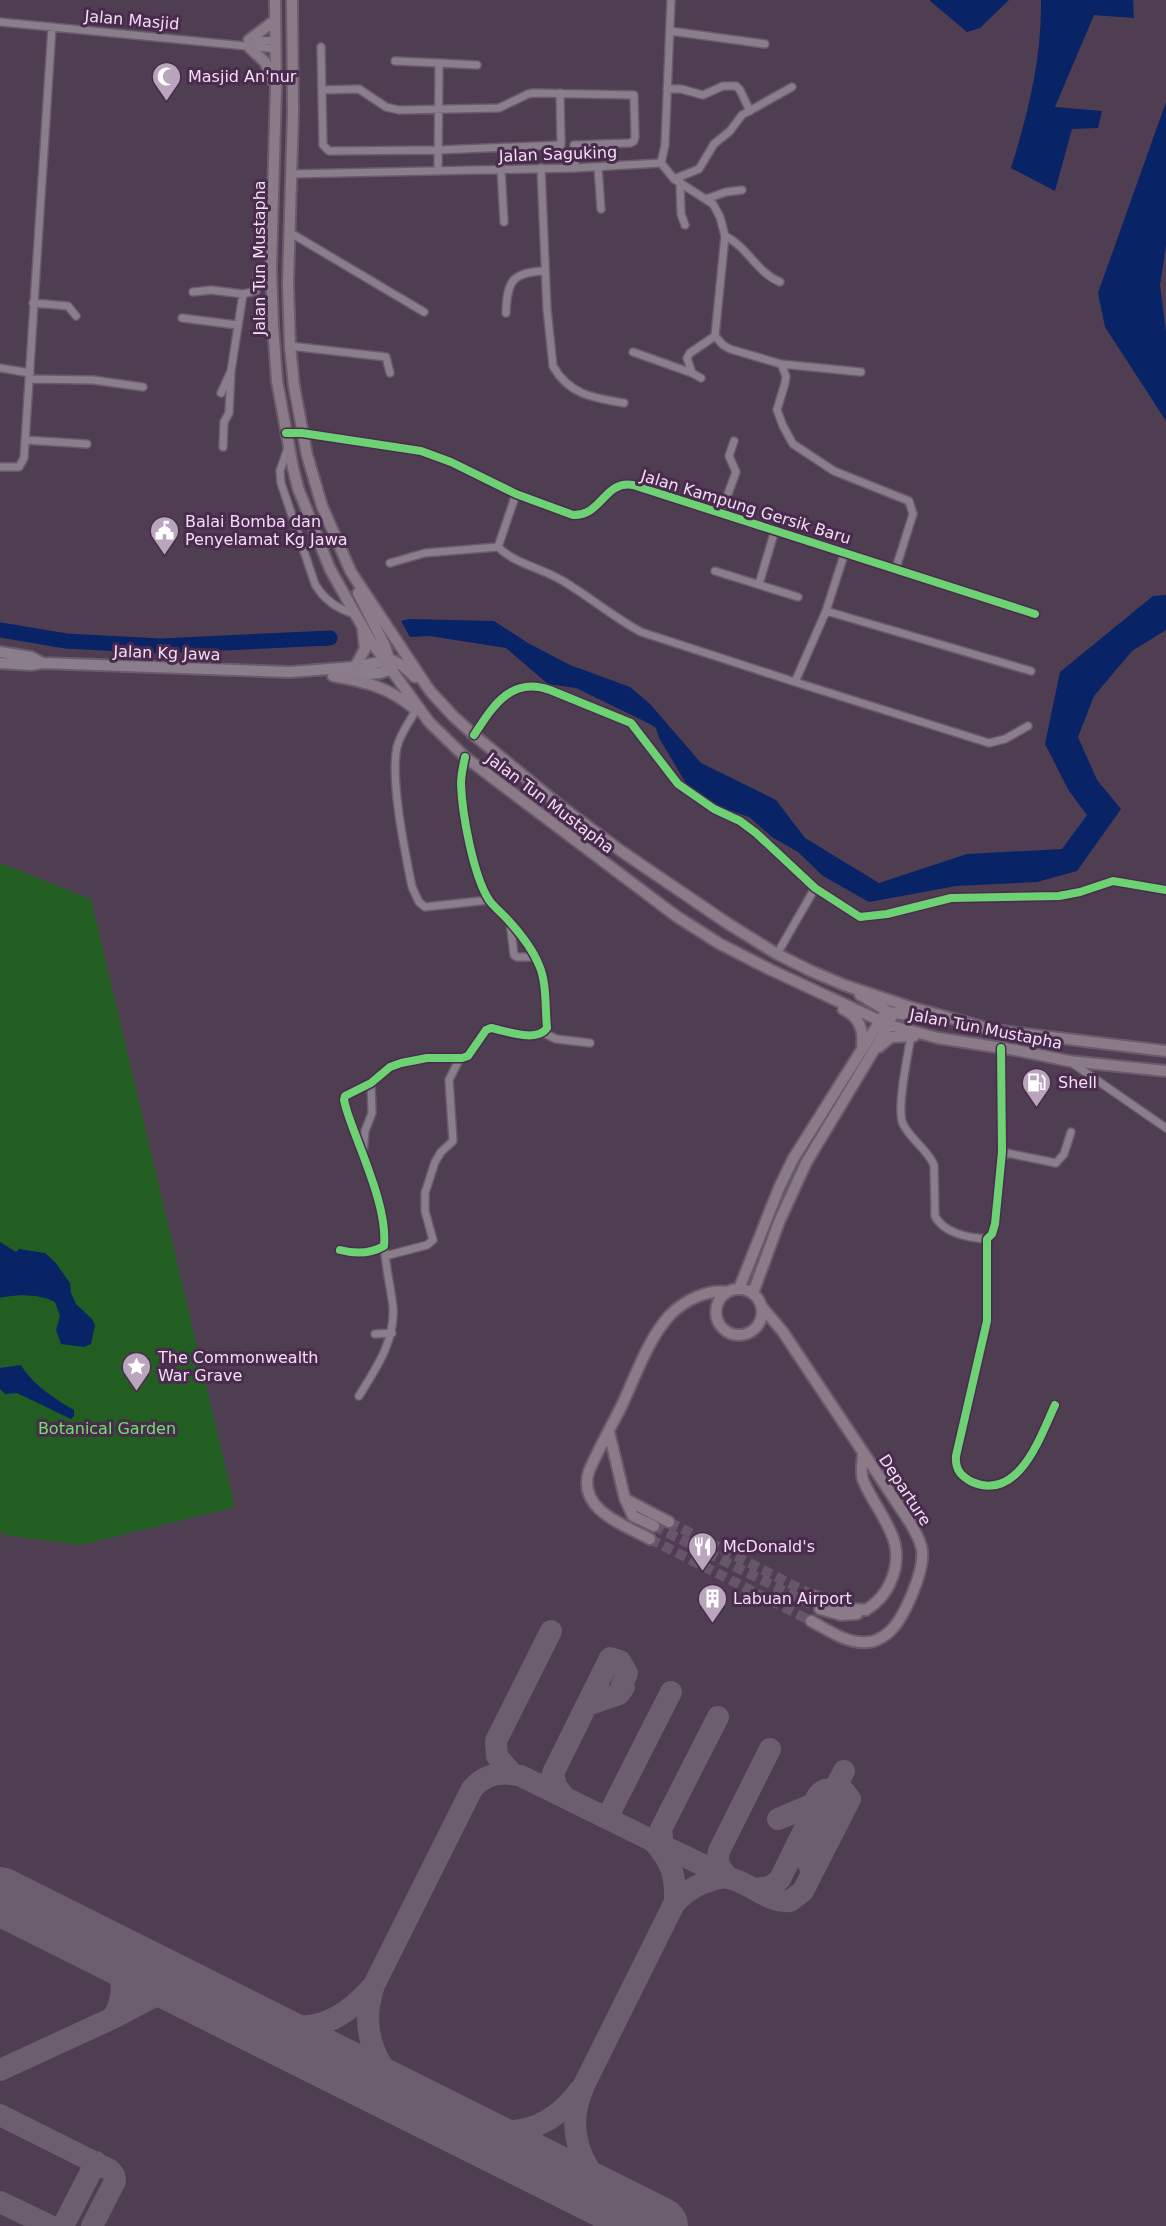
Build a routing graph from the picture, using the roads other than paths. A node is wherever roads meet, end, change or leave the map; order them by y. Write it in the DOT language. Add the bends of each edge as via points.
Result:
graph roads {
  1 [pos="275,0"];
  2 [pos="292,0"];
  3 [pos="671,0"];
  4 [pos="274,21"];
  5 [pos="0,22"];
  6 [pos="52,27"];
  7 [pos="291,27"];
  8 [pos="670,31"];
  9 [pos="250,44"];
  10 [pos="765,44"];
  11 [pos="276,45"];
  12 [pos="321,47"];
  13 [pos="291,60"];
  14 [pos="395,61"];
  15 [pos="439,63"];
  16 [pos="477,65"];
  17 [pos="276,87"];
  18 [pos="792,87"];
  19 [pos="667,89"];
  20 [pos="322,90"];
  21 [pos="560,93"];
  22 [pos="437,109"];
  23 [pos="750,111"];
  24 [pos="561,145"];
  25 [pos="574,145"];
  26 [pos="438,150"];
  27 [pos="661,164"];
  28 [pos="598,167"];
  29 [pos="541,168"];
  30 [pos="575,168"];
  31 [pos="501,169"];
  32 [pos="438,171"];
  33 [pos="291,174"];
  34 [pos="677,181"];
  35 [pos="742,190"];
  36 [pos="706,199"];
  37 [pos="602,209"];
  38 [pos="504,222"];
  39 [pos="685,225"];
  40 [pos="289,232"];
  41 [pos="725,236"];
  42 [pos="272,268"];
  43 [pos="545,271"];
  44 [pos="780,282"];
  45 [pos="193,292"];
  46 [pos="243,294"];
  47 [pos="33,303"];
  48 [pos="424,312"];
  49 [pos="506,314"];
  50 [pos="76,316"];
  51 [pos="182,318"];
  52 [pos="237,325"];
  53 [pos="715,336"];
  54 [pos="290,346"];
  55 [pos="633,352"];
  56 [pos="781,364"];
  57 [pos="0,368"];
  58 [pos="231,371"];
  59 [pos="861,372"];
  60 [pos="390,373"];
  61 [pos="692,373"];
  62 [pos="30,376"];
  63 [pos="701,378"];
  64 [pos="143,387"];
  65 [pos="221,393"];
  66 [pos="624,404"];
  67 [pos="286,433"];
  68 [pos="302,433"];
  69 [pos="25,440"];
  70 [pos="734,441"];
  71 [pos="87,444"];
  72 [pos="223,447"];
  73 [pos="289,447"];
  74 [pos="0,467"];
  75 [pos="516,494"];
  76 [pos="721,513"];
  77 [pos="775,530"];
  78 [pos="498,547"];
  79 [pos="845,552"];
  80 [pos="390,563"];
  81 [pos="896,568"];
  82 [pos="715,571"];
  83 [pos="351,572"];
  84 [pos="759,584"];
  85 [pos="798,597"];
  86 [pos="826,611"];
  87 [pos="355,614"];
  88 [pos="1035,614"];
  89 [pos="363,629"];
  90 [pos="0,652"];
  91 [pos="0,663"];
  92 [pos="42,663"];
  93 [pos="389,663"];
  94 [pos="355,667"];
  95 [pos="1031,671"];
  96 [pos="290,672"];
  97 [pos="333,676"];
  98 [pos="795,682"];
  99 [pos="430,691"];
  100 [pos="416,710"];
  101 [pos="429,722"];
  102 [pos="1029,726"];
  103 [pos="474,735"];
  104 [pos="465,757"];
  105 [pos="814,888"];
  106 [pos="1166,890"];
  107 [pos="489,900"];
  108 [pos="510,922"];
  109 [pos="777,954"];
  110 [pos="536,957"];
  111 [pos="798,983"];
  112 [pos="844,985"];
  113 [pos="889,1012"];
  114 [pos="885,1023"];
  115 [pos="994,1030"];
  116 [pos="544,1032"];
  117 [pos="910,1036"];
  118 [pos="938,1038"];
  119 [pos="590,1043"];
  120 [pos="1002,1048"];
  121 [pos="862,1049"];
  122 [pos="1166,1051"];
  123 [pos="869,1059"];
  124 [pos="459,1060"];
  125 [pos="1069,1061"];
  126 [pos="1166,1071"];
  127 [pos="371,1083"];
  128 [pos="1166,1128"];
  129 [pos="1071,1132"];
  130 [pos="1002,1152"];
  131 [pos="363,1158"];
  132 [pos="987,1239"];
  133 [pos="384,1246"];
  134 [pos="340,1250"];
  135 [pos="385,1256"];
  136 [pos="734,1290"];
  137 [pos="753,1293"];
  138 [pos="762,1307"];
  139 [pos="392,1333"];
  140 [pos="375,1334"];
  141 [pos="358,1396"];
  142 [pos="1055,1405"];
  143 [pos="609,1432"];
  144 [pos="863,1452"];
  145 [pos="625,1500"];
  146 [pos="669,1522"];
  147 [pos="654,1526"];
  148 [pos="650,1539"];
  149 [pos="814,1596"];
  150 [pos="820,1608"];
  151 [pos="866,1610"];
  152 [pos="811,1621"];
  1 -- 4 [label="main road, Jalan Tun Mustapha"];
  2 -- 7 [label="main road"];
  3 -- 8 [label="street"];
  4 -- 9 [label="main road"];
  4 -- 11 [label="main road, Jalan Tun Mustapha"];
  5 -- 6 [label="street, Jalan Masjid"];
  6 -- 9 [label="street, Jalan Masjid"];
  6 -- 47 [label="street"];
  7 -- 11 [label="main road"];
  7 -- 13 [label="main road"];
  8 -- 10 [label="street"];
  8 -- 19 [label="street"];
  9 -- 11 [label="street, Jalan Masjid"];
  9 -- 17 [label="main road" via="265,62"];
  11 -- 13 [label="main road"];
  11 -- 17 [label="main road, Jalan Tun Mustapha"];
  12 -- 20 [label="street"];
  13 -- 33 [label="main road"];
  14 -- 15 [label="street"];
  15 -- 16 [label="street"];
  15 -- 22 [label="street"];
  17 -- 42 [label="main road, Jalan Tun Mustapha"];
  18 -- 23 [label="street"];
  19 -- 23 [label="street" via="703,95 723,86 736,86"];
  19 -- 27 [label="street"];
  20 -- 22 [label="street" via="359,88 393,110"];
  20 -- 26 [label="street" via="325,149"];
  21 -- 22 [label="street" via="528,94 499,108"];
  21 -- 24 [label="street"];
  21 -- 25 [label="street" via="634,95 634,141"];
  22 -- 26 [label="street"];
  23 -- 34 [label="street" via="714,144 699,169"];
  24 -- 25 [label="street"];
  24 -- 26 [label="street"];
  25 -- 30 [label="street"];
  26 -- 32 [label="street"];
  27 -- 28 [label="street, Jalan Saguking"];
  27 -- 34 [label="street"];
  28 -- 30 [label="street, Jalan Saguking"];
  28 -- 37 [label="street"];
  29 -- 30 [label="street, Jalan Saguking"];
  29 -- 31 [label="street, Jalan Saguking"];
  29 -- 43 [label="street"];
  31 -- 32 [label="street, Jalan Saguking"];
  31 -- 38 [label="street"];
  32 -- 33 [label="street, Jalan Saguking"];
  33 -- 40 [label="main road"];
  34 -- 36 [label="street"];
  34 -- 39 [label="street"];
  35 -- 36 [label="street"];
  36 -- 41 [label="street" via="718,210"];
  40 -- 48 [label="street"];
  40 -- 54 [label="main road"];
  41 -- 44 [label="street"];
  41 -- 53 [label="street"];
  42 -- 46 [label="street" via="258,268 256,291"];
  42 -- 67 [label="main road, Jalan Tun Mustapha" via="277,381"];
  43 -- 49 [label="street" via="526,272 517,277 508,292"];
  43 -- 66 [label="street" via="552,360 557,374 584,395"];
  45 -- 46 [label="street"];
  46 -- 52 [label="street"];
  47 -- 50 [label="street" via="68,306"];
  47 -- 62 [label="street"];
  51 -- 52 [label="street"];
  52 -- 58 [label="street"];
  53 -- 56 [label="street" via="730,349"];
  53 -- 61 [label="street" via="690,353 687,358"];
  54 -- 60 [label="street" via="386,357"];
  54 -- 68 [label="main road"];
  55 -- 61 [label="street"];
  56 -- 59 [label="street"];
  56 -- 81 [label="street" via="786,376 777,410 793,444 834,471 909,501 913,514"];
  57 -- 62 [label="street"];
  58 -- 65 [label="street"];
  58 -- 72 [label="street"];
  61 -- 63 [label="street"];
  62 -- 64 [label="street"];
  62 -- 69 [label="street"];
  67 -- 68 [label="street, Jalan Kampung Gersik Baru"];
  67 -- 73 [label="main road, Jalan Tun Mustapha"];
  68 -- 75 [label="street, Jalan Kampung Gersik Baru" via="422,451"];
  68 -- 83 [label="main road" via="319,499"];
  69 -- 71 [label="street"];
  69 -- 74 [label="street" via="22,463 15,468"];
  70 -- 76 [label="street" via="729,456 735,472"];
  73 -- 87 [label="main road, Jalan Tun Mustapha" via="314,532"];
  73 -- 87 [label="street" via="280,471 281,483 315,584 334,606"];
  75 -- 76 [label="street, Jalan Kampung Gersik Baru" via="582,515 620,484 627,484"];
  75 -- 78 [label="street"];
  76 -- 77 [label="street, Jalan Kampung Gersik Baru"];
  77 -- 79 [label="street, Jalan Kampung Gersik Baru"];
  77 -- 84 [label="street"];
  78 -- 80 [label="street" via="426,553"];
  78 -- 98 [label="street" via="510,557 563,581 617,620 641,632"];
  79 -- 81 [label="street, Jalan Kampung Gersik Baru"];
  79 -- 86 [label="street"];
  81 -- 88 [label="street, Jalan Kampung Gersik Baru"];
  82 -- 84 [label="street"];
  83 -- 93 [label="main road"];
  83 -- 99 [label="main road"];
  84 -- 85 [label="street"];
  86 -- 95 [label="street"];
  86 -- 98 [label="street"];
  87 -- 89 [label="main road, Jalan Tun Mustapha"];
  89 -- 93 [label="main road, Jalan Tun Mustapha"];
  89 -- 94 [label="main road" via="365,649"];
  90 -- 92 [label="main road, Jalan Kg Jawa" via="31,657"];
  91 -- 92 [label="main road, Jalan Kg Jawa"];
  92 -- 96 [label="main road, Jalan Kg Jawa"];
  93 -- 94 [label="main road, Jalan Kg Jawa"];
  93 -- 97 [label="main road, Jalan Kg Jawa" via="359,676"];
  93 -- 99 [label="main road" via="410,671"];
  93 -- 101 [label="main road, Jalan Tun Mustapha"];
  94 -- 96 [label="main road, Jalan Kg Jawa"];
  96 -- 97 [label="main road, Jalan Kg Jawa"];
  97 -- 100 [label="main road" via="376,685"];
  98 -- 102 [label="street" via="989,743"];
  99 -- 103 [label="main road"];
  100 -- 101 [label="main road"];
  100 -- 107 [label="street" via="398,743 396,758 412,887 425,907"];
  101 -- 104 [label="main road, Jalan Tun Mustapha"];
  103 -- 105 [label="street" via="503,697 515,688 529,686 539,686 631,723 678,784 756,833"];
  103 -- 109 [label="main road" via="621,851"];
  104 -- 107 [label="street" via="463,805 480,881"];
  104 -- 111 [label="main road, Jalan Tun Mustapha" via="676,916 720,944"];
  105 -- 106 [label="street" via="860,917 895,913 951,898 1059,896 1113,881"];
  105 -- 109 [label="street"];
  107 -- 108 [label="street"];
  108 -- 110 [label="street"];
  108 -- 110 [label="street" via="514,955"];
  109 -- 112 [label="main road"];
  110 -- 116 [label="street" via="543,982 547,1028"];
  111 -- 114 [label="main road, Jalan Tun Mustapha"];
  111 -- 121 [label="main road" via="857,1019 863,1033"];
  112 -- 113 [label="main road"];
  112 -- 115 [label="main road"];
  113 -- 114 [label="main road" via="891,1016"];
  113 -- 115 [label="main road"];
  114 -- 118 [label="main road, Jalan Tun Mustapha"];
  114 -- 121 [label="main road"];
  114 -- 123 [label="main road"];
  115 -- 122 [label="main road"];
  116 -- 119 [label="street" via="556,1039"];
  116 -- 124 [label="street" via="534,1036 491,1028 468,1056"];
  117 -- 118 [label="main road"];
  117 -- 123 [label="main road" via="891,1037"];
  117 -- 132 [label="street" via="900,1116 934,1165 934,1216 943,1228"];
  118 -- 120 [label="main road, Jalan Tun Mustapha"];
  120 -- 125 [label="main road, Jalan Tun Mustapha"];
  120 -- 130 [label="street"];
  121 -- 136 [label="main road" via="793,1159"];
  123 -- 137 [label="main road" via="806,1163"];
  124 -- 127 [label="street" via="427,1058 402,1063 390,1067"];
  124 -- 135 [label="street" via="449,1080 453,1141 435,1162 425,1192 425,1211 433,1240"];
  125 -- 126 [label="main road, Jalan Tun Mustapha"];
  125 -- 128 [label="street"];
  127 -- 131 [label="street" via="372,1113 365,1131"];
  127 -- 131 [label="street" via="344,1098"];
  129 -- 130 [label="street" via="1065,1154 1056,1163"];
  130 -- 132 [label="street" via="995,1224"];
  131 -- 133 [label="street" via="382,1217"];
  132 -- 142 [label="street" via="987,1321 956,1456 959,1472 981,1486 1006,1482 1022,1468"];
  133 -- 134 [label="street" via="366,1252"];
  133 -- 135 [label="street"];
  135 -- 139 [label="street" via="393,1307"];
  136 -- 137 [label="main road"];
  136 -- 138 [label="main road" via="722,1297 716,1311 720,1326 733,1335 755,1329"];
  136 -- 143 [label="main road" via="699,1296 669,1316"];
  137 -- 138 [label="main road"];
  138 -- 144 [label="main road, Departure"];
  139 -- 140 [label="street"];
  139 -- 141 [label="street"];
  143 -- 145 [label="main road"];
  143 -- 148 [label="main road" via="585,1481 586,1490 597,1508"];
  144 -- 151 [label="main road" via="862,1478 892,1534 897,1554 888,1588"];
  144 -- 152 [label="main road, Departure" via="918,1537 920,1572 895,1625 874,1641 853,1641"];
  145 -- 146 [label="main road"];
  145 -- 147 [label="main road" via="633,1516"];
  149 -- 151 [label="main road" via="843,1608"];
  150 -- 151 [label="main road" via="841,1616"];
}
